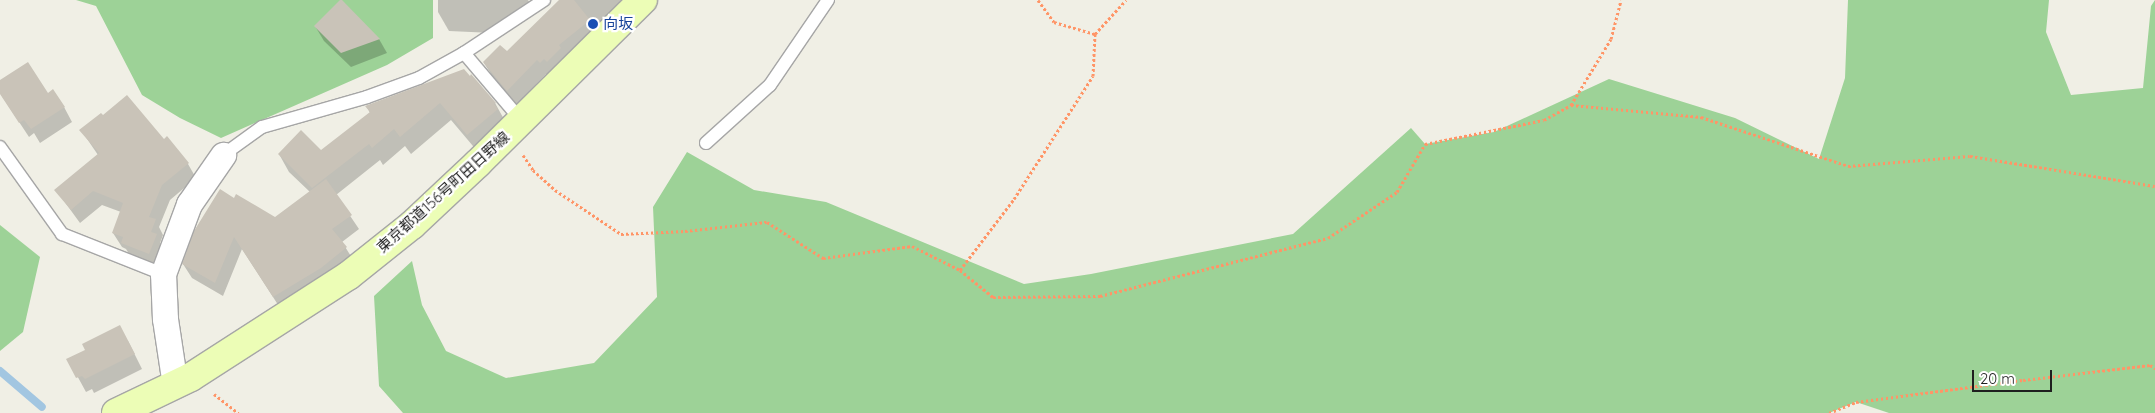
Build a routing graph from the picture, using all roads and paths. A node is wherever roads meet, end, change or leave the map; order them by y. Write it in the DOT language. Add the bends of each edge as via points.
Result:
graph roads {
  1 [pos="544,0"];
  2 [pos="643,0"];
  3 [pos="828,0"];
  4 [pos="1038,0"];
  5 [pos="1126,0"];
  6 [pos="1617,0"];
  7 [pos="1620,2"];
  8 [pos="1096,34"];
  9 [pos="464,53"];
  10 [pos="1571,105"];
  11 [pos="515,127"];
  12 [pos="706,143"];
  13 [pos="0,148"];
  14 [pos="223,155"];
  15 [pos="2155,186"];
  16 [pos="960,270"];
  17 [pos="163,274"];
  18 [pos="2155,368"];
  19 [pos="175,385"];
  20 [pos="116,413"];
  21 [pos="1829,413"];
  1 -- 9 [label="lane"];
  2 -- 11 [label="main road, 東京都道156号町田日野線"];
  3 -- 12 [label="lane" via="770,86"];
  4 -- 8 [label="path" via="1054,22"];
  5 -- 8 [label="path"];
  6 -- 7 [label="path"];
  7 -- 10 [label="path" via="1611,39"];
  8 -- 16 [label="path" via="1093,76 1014,200"];
  9 -- 11 [label="lane"];
  9 -- 14 [label="lane" via="419,78 262,127"];
  10 -- 15 [label="path" via="1701,117 1848,166 1970,156"];
  10 -- 16 [label="path" via="1544,120 1425,144 1398,192 1328,238 1100,296 993,297"];
  11 -- 16 [label="path" via="533,170 555,190 621,234 767,222 823,258 912,246"];
  11 -- 19 [label="main road, 東京都道156号町田日野線" via="412,225 348,276 226,356"];
  13 -- 17 [label="lane" via="62,234"];
  14 -- 17 [label="street" via="189,204"];
  17 -- 19 [label="street" via="165,319"];
  18 -- 21 [label="path" via="2150,365 1856,402"];
  19 -- 20 [label="main road, 東京都道156号町田日野線"];
}
